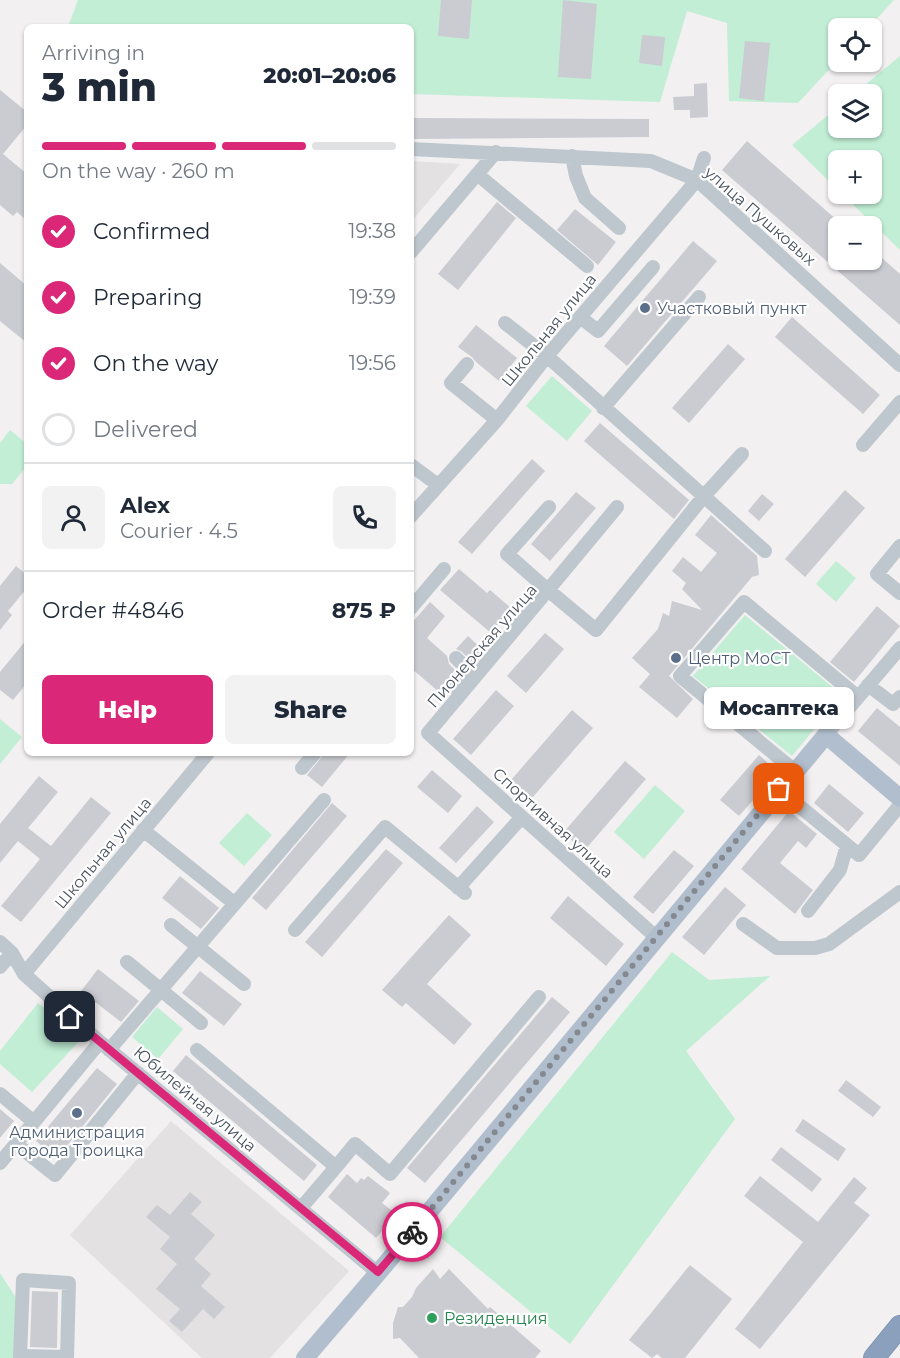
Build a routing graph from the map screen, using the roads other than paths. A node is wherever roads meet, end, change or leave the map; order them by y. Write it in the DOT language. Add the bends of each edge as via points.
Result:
graph roads {
  1 [pos="414,149"];
  2 [pos="496,152"];
  3 [pos="572,156"];
  4 [pos="704,158"];
  5 [pos="477,174"];
  6 [pos="697,180"];
  7 [pos="619,228"];
  8 [pos="414,248"];
  9 [pos="587,266"];
  10 [pos="653,267"];
  11 [pos="699,297"];
  12 [pos="580,317"];
  13 [pos="505,323"];
  14 [pos="547,356"];
  15 [pos="467,364"];
  16 [pos="900,365"];
  17 [pos="900,402"];
  18 [pos="603,408"];
  19 [pos="497,420"];
  20 [pos="863,445"];
  21 [pos="742,454"];
  22 [pos="414,467"];
  23 [pos="438,485"];
  24 [pos="704,496"];
  25 [pos="549,507"];
  26 [pos="617,507"];
  27 [pos="414,513"];
  28 [pos="900,546"];
  29 [pos="765,551"];
  30 [pos="444,569"];
  31 [pos="548,590"];
  32 [pos="900,593"];
  33 [pos="414,604"];
  34 [pos="900,648"];
  35 [pos="456,658"];
  36 [pos="868,685"];
  37 [pos="462,693"];
  38 [pos="858,697"];
  39 [pos="900,697"];
  40 [pos="428,734"];
  41 [pos="826,735"];
  42 [pos="206,756"];
  43 [pos="312,756"];
  44 [pos="302,768"];
  45 [pos="795,771"];
  46 [pos="787,796"];
  47 [pos="900,798"];
  48 [pos="324,800"];
  49 [pos="900,806"];
  50 [pos="520,818"];
  51 [pos="144,830"];
  52 [pos="849,847"];
  53 [pos="900,892"];
  54 [pos="234,903"];
  55 [pos="808,911"];
  56 [pos="743,924"];
  57 [pos="171,925"];
  58 [pos="295,930"];
  59 [pos="657,938"];
  60 [pos="0,942"];
  61 [pos="197,947"];
  62 [pos="12,953"];
  63 [pos="127,962"];
  64 [pos="0,967"];
  65 [pos="24,974"];
  66 [pos="244,984"];
  67 [pos="161,990"];
  68 [pos="539,997"];
  69 [pos="201,1023"];
  70 [pos="104,1046"];
  71 [pos="197,1050"];
  72 [pos="138,1073"];
  73 [pos="0,1094"];
  74 [pos="34,1122"];
  75 [pos="16,1143"];
  76 [pos="0,1163"];
  77 [pos="336,1167"];
  78 [pos="301,1208"];
  79 [pos="378,1272"];
  80 [pos="900,1326"];
  81 [pos="67,1358"];
  82 [pos="305,1358"];
  83 [pos="874,1358"];
  1 -- 2 [label="street, улица Пушковых"];
  2 -- 3 [label="street, улица Пушковых"];
  2 -- 5 [label="street"];
  3 -- 6 [label="street, улица Пушковых" via="651,161"];
  3 -- 7 [label="street" via="585,198"];
  4 -- 6 [label="street, Школьная улица"];
  5 -- 8 [label="street"];
  5 -- 9 [label="street"];
  6 -- 12 [label="street, Школьная улица"];
  6 -- 16 [label="street, улица Пушковых"];
  10 -- 12 [label="street" via="598,331"];
  11 -- 18 [label="street"];
  12 -- 14 [label="street, Школьная улица"];
  13 -- 14 [label="street"];
  14 -- 18 [label="street"];
  14 -- 19 [label="street, Школьная улица"];
  15 -- 19 [label="street" via="451,383"];
  17 -- 20 [label="street"];
  18 -- 24 [label="street"];
  19 -- 23 [label="street, Школьная улица"];
  21 -- 24 [label="street, Пионерская улица"];
  22 -- 23 [label="street"];
  23 -- 27 [label="street, Школьная улица"];
  24 -- 29 [label="street"];
  24 -- 31 [label="street, Пионерская улица" via="595,624"];
  25 -- 31 [label="street" via="507,554"];
  26 -- 31 [label="street"];
  28 -- 32 [label="street" via="877,574"];
  30 -- 33 [label="street"];
  31 -- 37 [label="street, Пионерская улица"];
  34 -- 36 [label="street"];
  35 -- 37 [label="street" via="468,669 453,686"];
  36 -- 38 [label="street"];
  36 -- 39 [label="street" via="893,704"];
  37 -- 40 [label="street, Пионерская улица"];
  38 -- 41 [label="street"];
  38 -- 45 [label="street" via="744,602 680,676"];
  40 -- 50 [label="street, Спортивная улица"];
  41 -- 45 [label="main road"];
  41 -- 47 [label="main road"];
  42 -- 51 [label="street, Школьная улица"];
  43 -- 44 [label="street"];
  45 -- 59 [label="main road"];
  46 -- 52 [label="street"];
  48 -- 54 [label="street"];
  49 -- 52 [label="street" via="859,855"];
  50 -- 58 [label="street" via="461,890 385,827"];
  50 -- 59 [label="street, Спортивная улица"];
  51 -- 54 [label="street"];
  51 -- 65 [label="street, Школьная улица"];
  52 -- 55 [label="street" via="840,870"];
  53 -- 56 [label="street" via="830,944 815,948 777,948"];
  54 -- 61 [label="street"];
  57 -- 61 [label="street"];
  59 -- 79 [label="main road"];
  60 -- 62 [label="street, Юбилейная улица"];
  61 -- 66 [label="street"];
  61 -- 67 [label="street"];
  62 -- 64 [label="street"];
  62 -- 65 [label="street, Юбилейная улица"];
  63 -- 67 [label="street"];
  65 -- 70 [label="street, Юбилейная улица"];
  67 -- 69 [label="street"];
  67 -- 70 [label="street"];
  68 -- 77 [label="street" via="390,1174 355,1144"];
  70 -- 72 [label="street, Юбилейная улица"];
  70 -- 74 [label="street"];
  71 -- 77 [label="street"];
  72 -- 75 [label="street" via="56,1176"];
  72 -- 78 [label="street, Юбилейная улица"];
  73 -- 74 [label="street"];
  74 -- 75 [label="street"];
  75 -- 76 [label="street"];
  77 -- 78 [label="street"];
  78 -- 79 [label="street, Юбилейная улица"];
  79 -- 82 [label="main road"];
  80 -- 83 [label="highway"];
  81 -- 81 [label="street" via="20,1356 23,1280 69,1282"];
}
